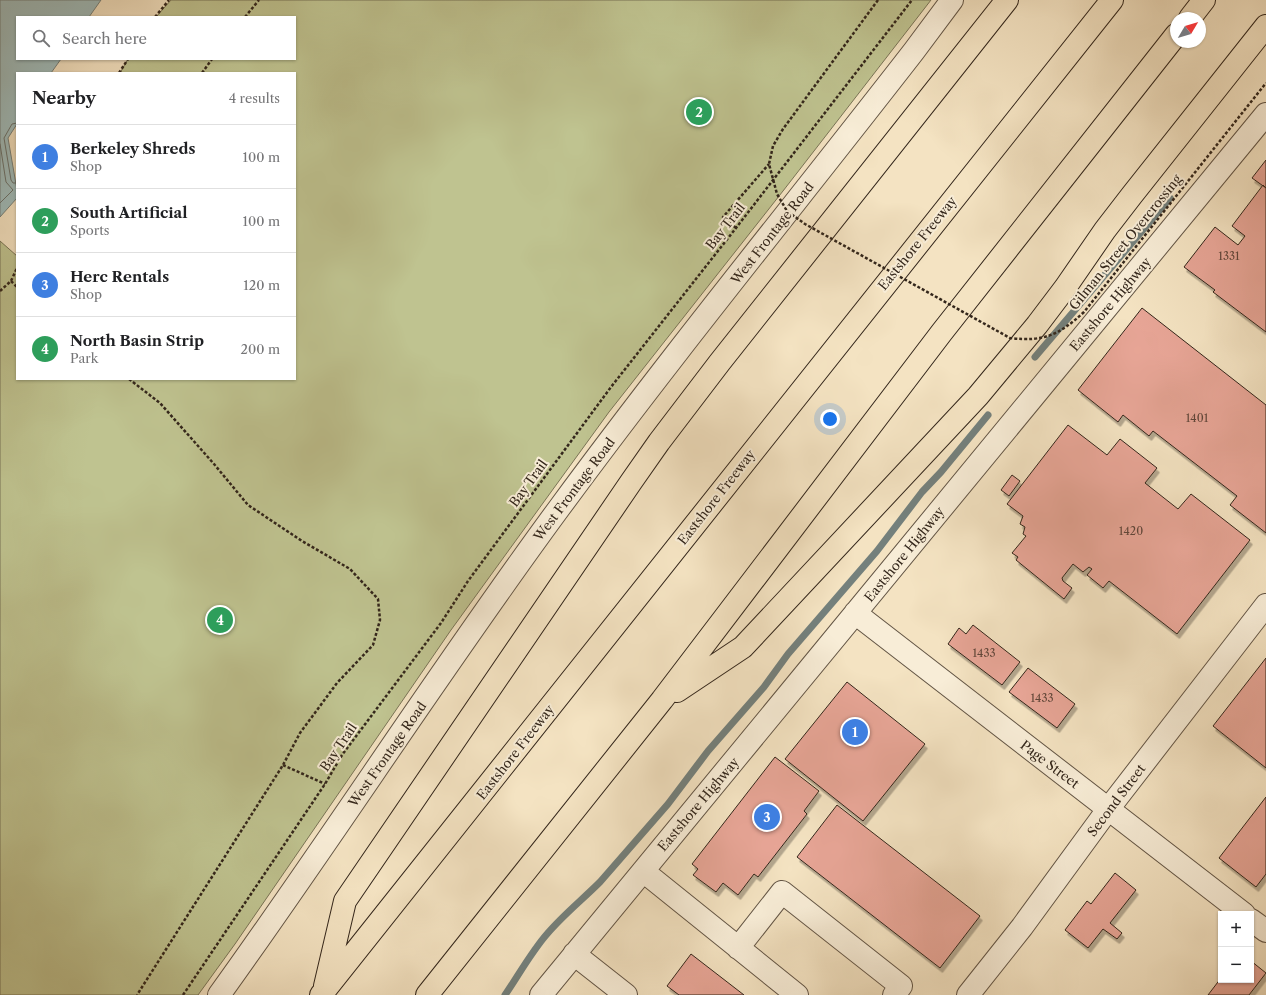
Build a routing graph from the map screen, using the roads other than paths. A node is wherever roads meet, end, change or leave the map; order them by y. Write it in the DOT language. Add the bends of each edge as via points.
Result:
graph roads {
  1 [pos="952,0"];
  2 [pos="1007,0"];
  3 [pos="1112,0"];
  4 [pos="1204,0"];
  5 [pos="1195,12"];
  6 [pos="1266,26"];
  7 [pos="1170,43"];
  8 [pos="1266,114"];
  9 [pos="1266,605"];
  10 [pos="855,613"];
  11 [pos="662,700"];
  12 [pos="1109,808"];
  13 [pos="643,871"];
  14 [pos="1240,911"];
  15 [pos="1254,922"];
  16 [pos="1266,931"];
  17 [pos="738,948"];
  18 [pos="574,954"];
  19 [pos="322,994"];
  20 [pos="219,995"];
  21 [pos="427,995"];
  22 [pos="541,995"];
  23 [pos="626,995"];
  24 [pos="797,995"];
  25 [pos="894,995"];
  26 [pos="968,995"];
  1 -- 20 [label="street, West Frontage Road" via="560,507 489,605"];
  2 -- 19 [label="highway" via="697,392 614,506 345,901"];
  3 -- 19 [label="highway, Eastshore Freeway"];
  4 -- 5 [label="highway"];
  6 -- 11 [label="highway" via="1105,230 1037,325 963,413 743,647"];
  7 -- 11 [label="highway" via="942,332"];
  8 -- 10 [label="street, Eastshore Highway"];
  9 -- 12 [label="street, Second Street"];
  10 -- 12 [label="street, Page Street"];
  10 -- 13 [label="street, Eastshore Highway"];
  11 -- 21 [label="highway"];
  12 -- 14 [label="street, Page Street"];
  12 -- 26 [label="street, Second Street" via="1022,927"];
  13 -- 17 [label="street"];
  13 -- 18 [label="street, Eastshore Highway"];
  15 -- 16 [label="street"];
  17 -- 24 [label="street"];
  17 -- 25 [label="street" via="782,892 901,986"];
  18 -- 22 [label="street, Eastshore Highway"];
  18 -- 23 [label="street"];
}
